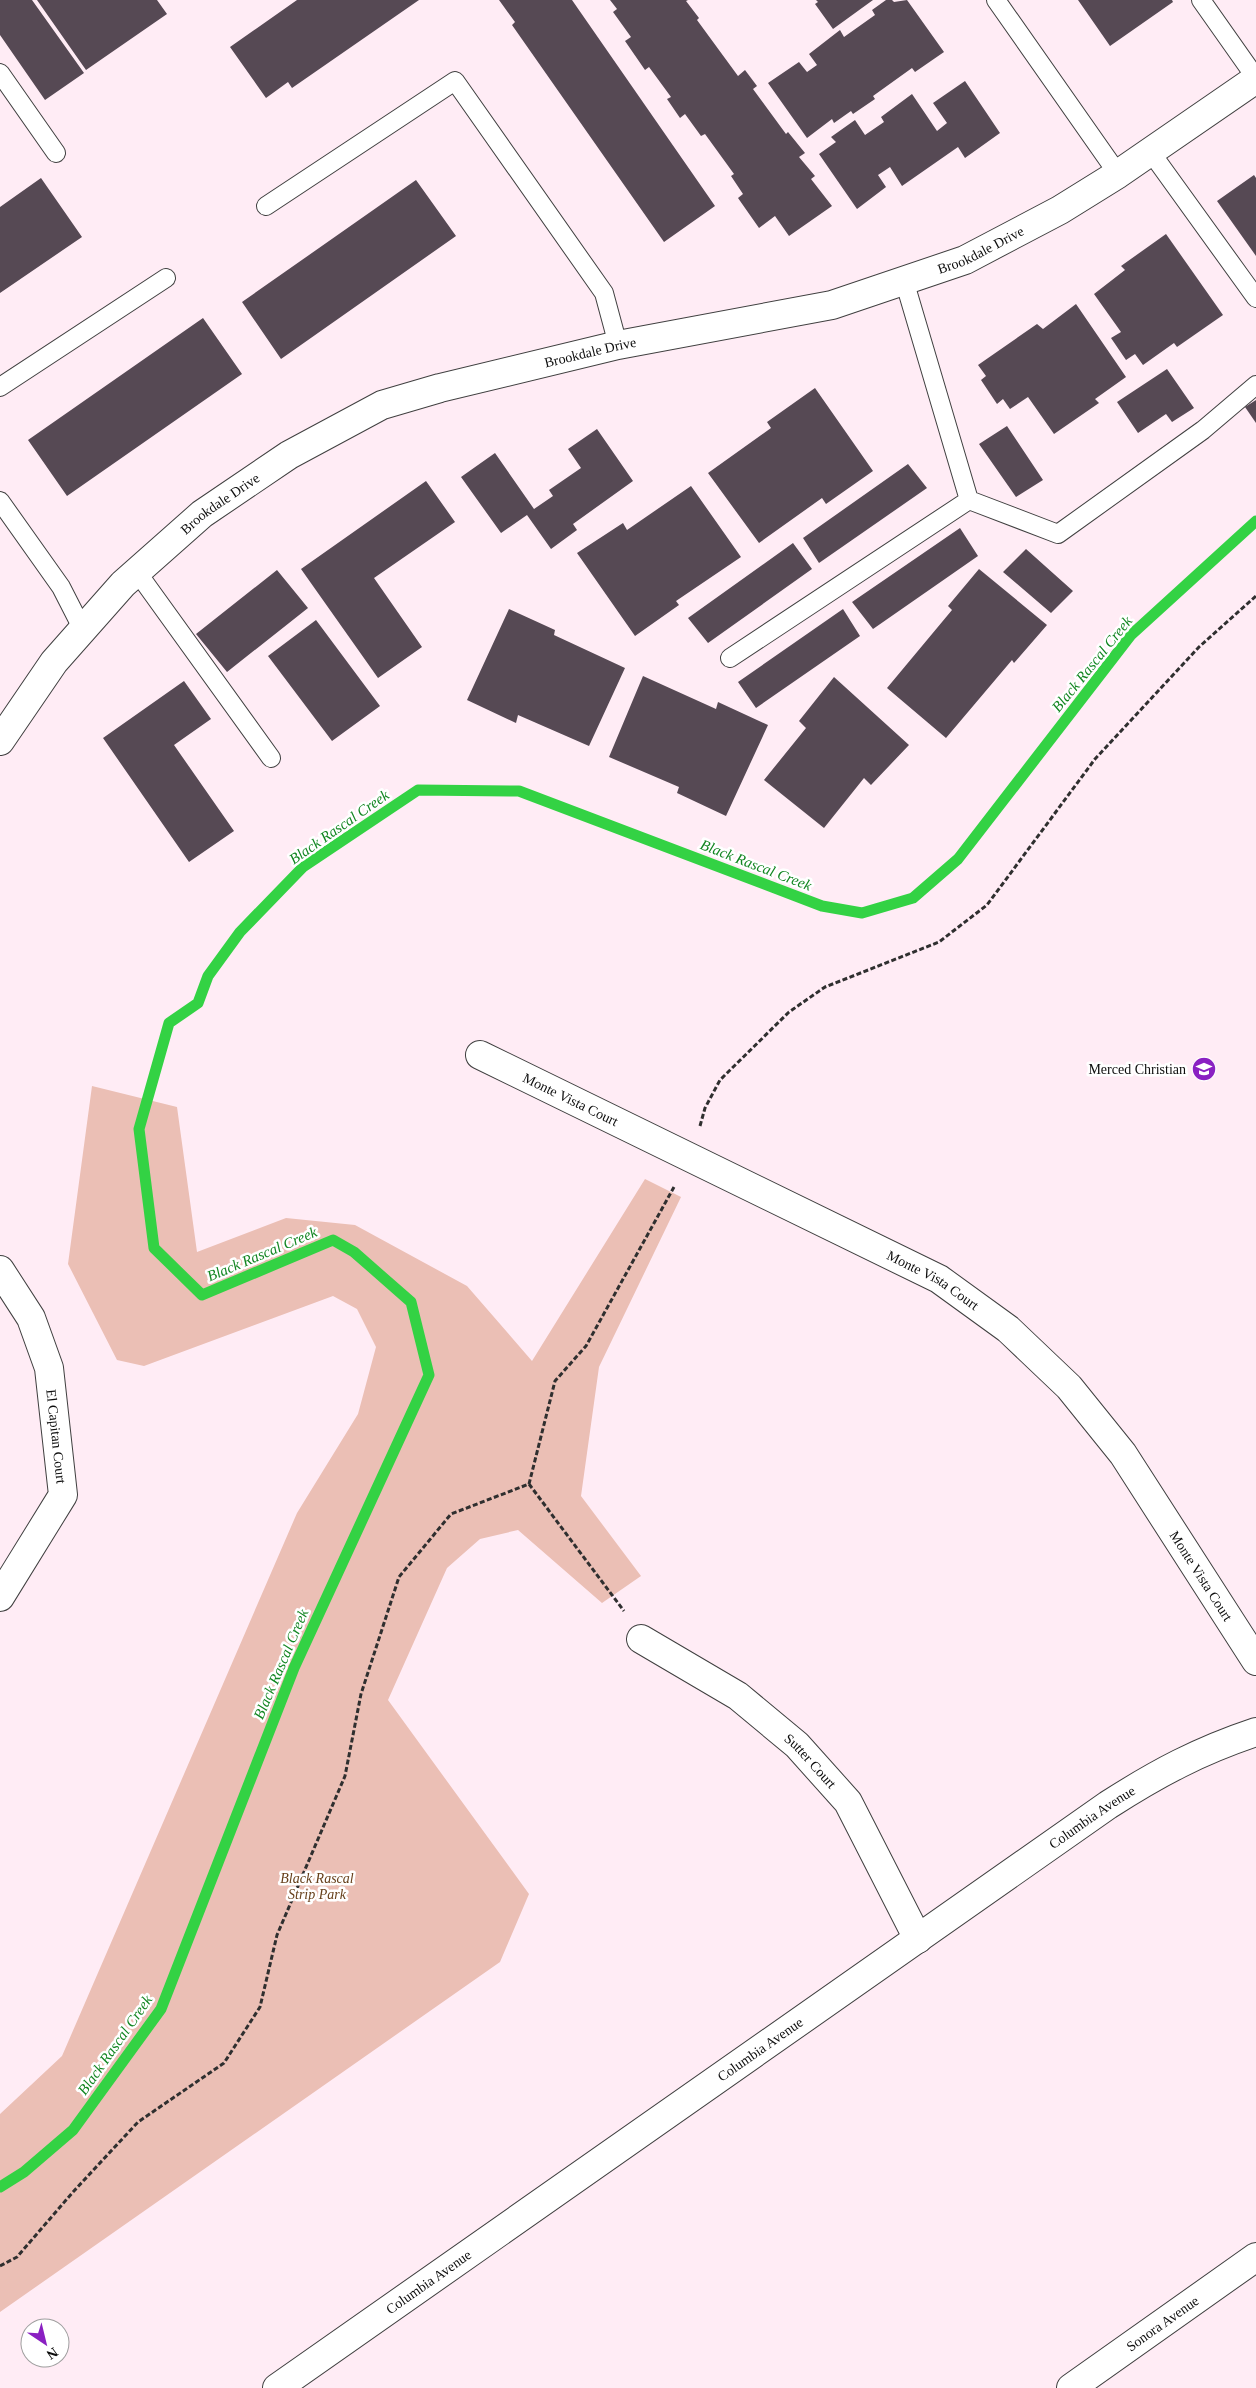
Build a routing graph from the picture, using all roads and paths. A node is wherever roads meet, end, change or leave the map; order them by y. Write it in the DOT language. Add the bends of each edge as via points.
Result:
graph roads {
  1 [pos="996,0"];
  2 [pos="1201,0"];
  3 [pos="0,73"];
  4 [pos="1256,78"];
  5 [pos="1150,151"];
  6 [pos="56,153"];
  7 [pos="1118,174"];
  8 [pos="266,206"];
  9 [pos="166,278"];
  10 [pos="904,280"];
  11 [pos="1256,298"];
  12 [pos="618,346"];
  13 [pos="1256,385"];
  14 [pos="0,387"];
  15 [pos="969,500"];
  16 [pos="0,501"];
  17 [pos="137,572"];
  18 [pos="1256,596"];
  19 [pos="83,630"];
  20 [pos="730,658"];
  21 [pos="0,741"];
  22 [pos="271,758"];
  23 [pos="480,1054"];
  24 [pos="705,1108"];
  25 [pos="674,1186"];
  26 [pos="0,1270"];
  27 [pos="529,1484"];
  28 [pos="0,1597"];
  29 [pos="641,1638"];
  30 [pos="1256,1661"];
  31 [pos="1256,1732"];
  32 [pos="918,1939"];
  33 [pos="1256,2257"];
  34 [pos="0,2266"];
  35 [pos="277,2388"];
  36 [pos="1071,2388"];
  1 -- 7 [label="lane"];
  2 -- 4 [label="lane"];
  3 -- 6 [label="lane"];
  4 -- 5 [label="street, Brookdale Drive"];
  5 -- 7 [label="street, Brookdale Drive"];
  5 -- 11 [label="lane"];
  7 -- 10 [label="street, Brookdale Drive" via="1060,210 965,260"];
  8 -- 12 [label="lane" via="455,80 604,293"];
  9 -- 14 [label="lane"];
  10 -- 12 [label="street, Brookdale Drive" via="832,305"];
  10 -- 15 [label="lane"];
  12 -- 17 [label="street, Brookdale Drive" via="382,405 290,455 210,509"];
  13 -- 15 [label="lane" via="1202,430 1058,534"];
  15 -- 20 [label="lane"];
  16 -- 19 [label="lane" via="61,587"];
  17 -- 19 [label="street, Brookdale Drive"];
  17 -- 22 [label="lane"];
  18 -- 24 [label="path" via="1199,647 1095,759 987,905 939,942 825,987 789,1012 720,1080"];
  19 -- 21 [label="street, Brookdale Drive" via="54,662"];
  23 -- 30 [label="street, Monte Vista Court" via="939,1279 1008,1329 1069,1387 1123,1454"];
  25 -- 27 [label="path" via="586,1346 555,1381"];
  26 -- 28 [label="street, El Capitan Court" via="31,1318 50,1368 63,1495"];
  27 -- 29 [label="path" via="616,1598"];
  27 -- 34 [label="path" via="451,1514 399,1577 361,1694 345,1776 277,1935 260,2007 224,2063 138,2122 17,2257"];
  29 -- 32 [label="street, Sutter Court" via="738,1696 797,1745 848,1802"];
  31 -- 32 [label="street, Columbia Avenue" via="1210,1748 1157,1774"];
  32 -- 35 [label="street, Columbia Avenue"];
  33 -- 36 [label="street, Sonora Avenue"];
}
